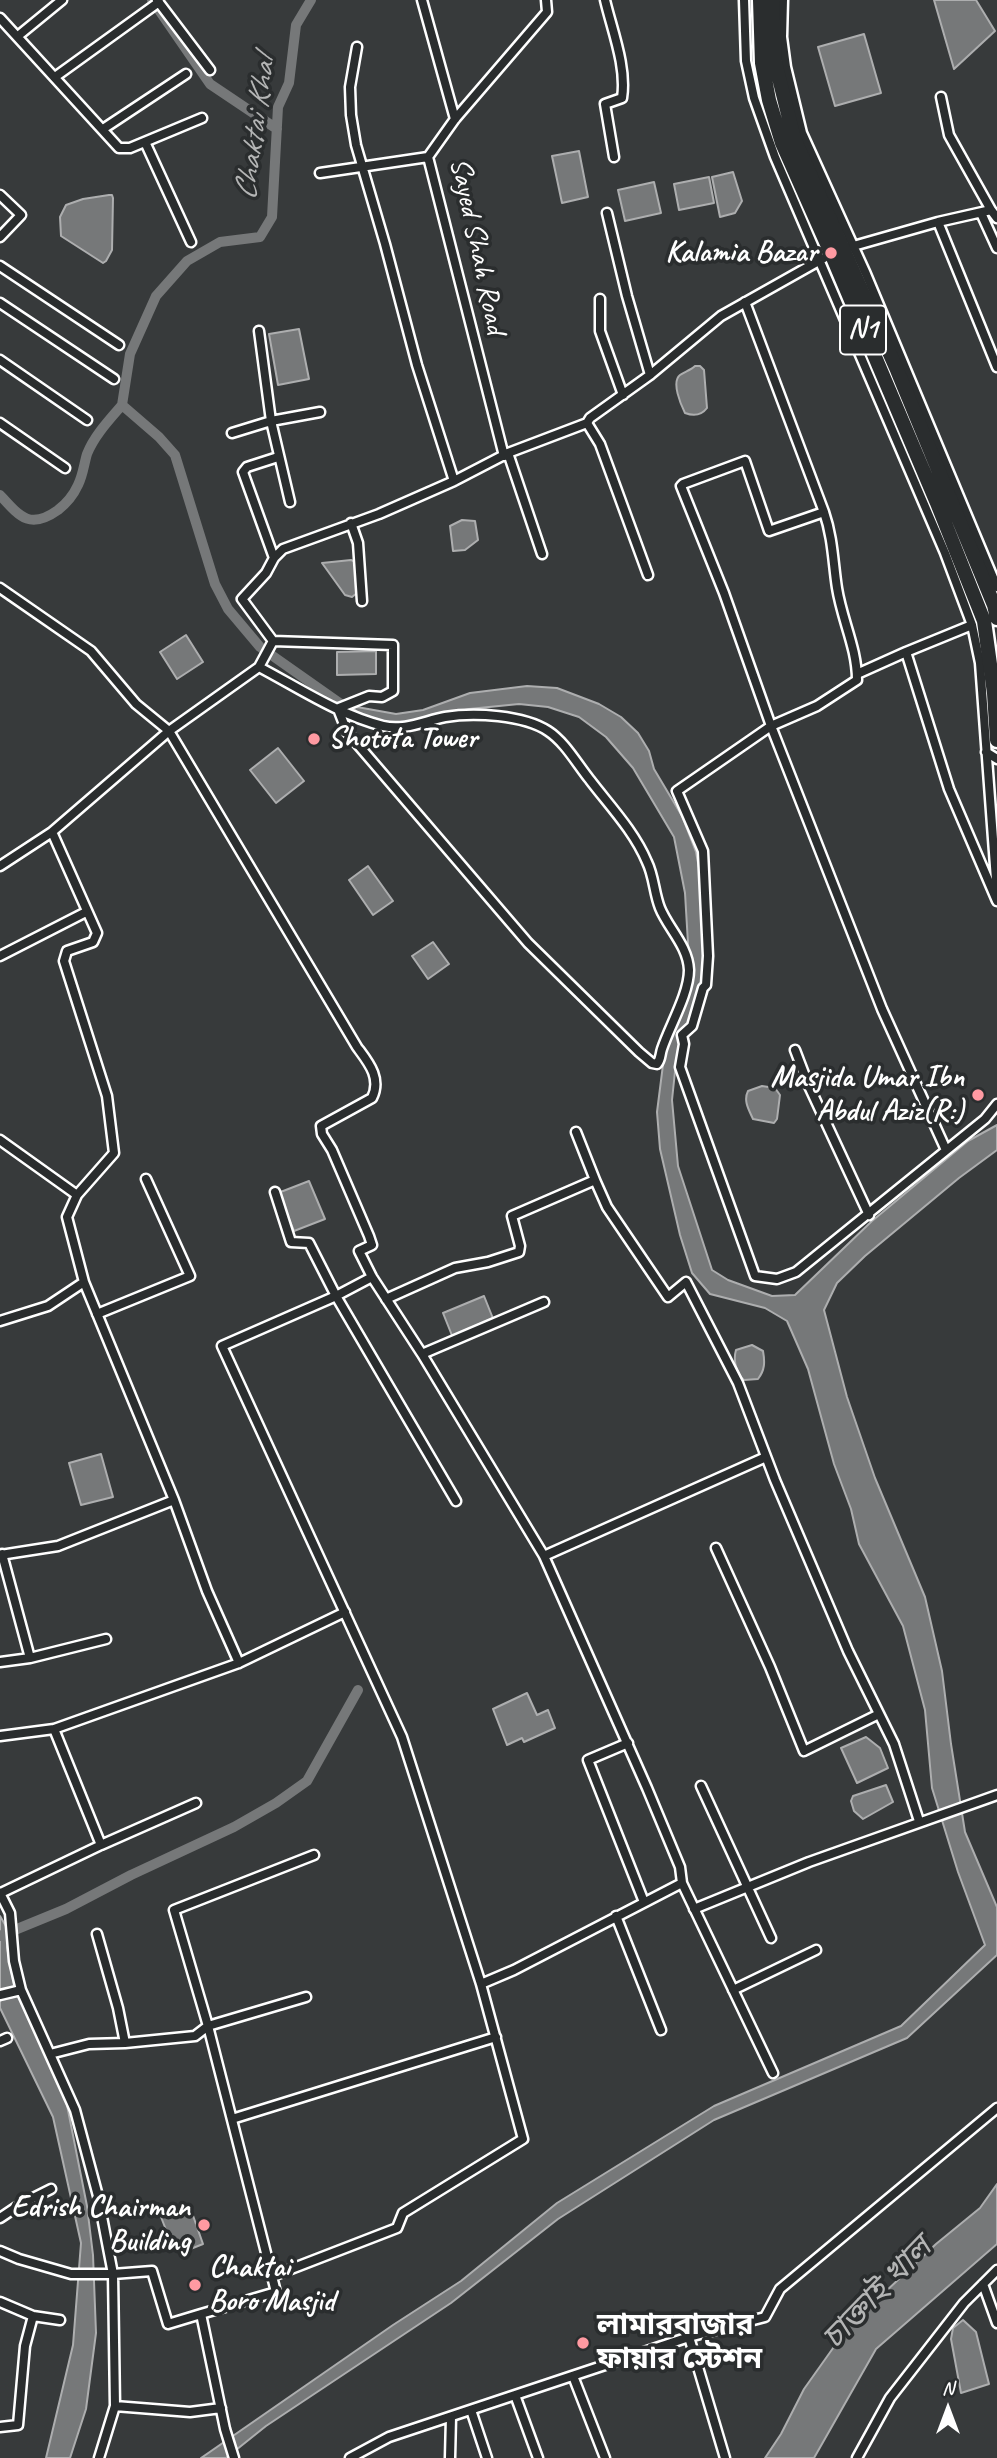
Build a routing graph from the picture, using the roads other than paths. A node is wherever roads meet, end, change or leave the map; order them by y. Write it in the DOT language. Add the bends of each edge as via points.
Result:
graph roads {
  1 [pos="62,0"];
  2 [pos="546,0"];
  3 [pos="605,0"];
  4 [pos="744,0"];
  5 [pos="760,0"];
  6 [pos="772,0"];
  7 [pos="783,0"];
  8 [pos="158,1"];
  9 [pos="422,1"];
  10 [pos="0,18"];
  11 [pos="18,36"];
  12 [pos="357,47"];
  13 [pos="210,69"];
  14 [pos="186,74"];
  15 [pos="55,77"];
  16 [pos="941,97"];
  17 [pos="202,118"];
  18 [pos="455,119"];
  19 [pos="103,129"];
  20 [pos="145,142"];
  21 [pos="428,157"];
  22 [pos="614,157"];
  23 [pos="361,167"];
  24 [pos="320,173"];
  25 [pos="0,195"];
  26 [pos="607,213"];
  27 [pos="981,213"];
  28 [pos="994,214"];
  29 [pos="938,222"];
  30 [pos="0,237"];
  31 [pos="191,242"];
  32 [pos="852,247"];
  33 [pos="997,248"];
  34 [pos="823,258"];
  35 [pos="0,266"];
  36 [pos="600,299"];
  37 [pos="745,302"];
  38 [pos="0,303"];
  39 [pos="259,331"];
  40 [pos="119,345"];
  41 [pos="0,360"];
  42 [pos="997,368"];
  43 [pos="650,375"];
  44 [pos="114,379"];
  45 [pos="623,395"];
  46 [pos="320,412"];
  47 [pos="87,420"];
  48 [pos="271,421"];
  49 [pos="0,423"];
  50 [pos="587,423"];
  51 [pos="232,433"];
  52 [pos="506,455"];
  53 [pos="278,457"];
  54 [pos="65,468"];
  55 [pos="454,481"];
  56 [pos="290,502"];
  57 [pos="824,512"];
  58 [pos="351,523"];
  59 [pos="542,554"];
  60 [pos="274,558"];
  61 [pos="648,575"];
  62 [pos="997,587"];
  63 [pos="0,588"];
  64 [pos="362,601"];
  65 [pos="997,618"];
  66 [pos="972,625"];
  67 [pos="273,641"];
  68 [pos="905,652"];
  69 [pos="259,667"];
  70 [pos="857,674"];
  71 [pos="989,708"];
  72 [pos="338,709"];
  73 [pos="771,726"];
  74 [pos="169,731"];
  75 [pos="997,740"];
  76 [pos="986,752"];
  77 [pos="997,759"];
  78 [pos="52,832"];
  79 [pos="0,866"];
  80 [pos="997,893"];
  81 [pos="997,901"];
  82 [pos="86,912"];
  83 [pos="0,956"];
  84 [pos="795,1050"];
  85 [pos="997,1104"];
  86 [pos="576,1132"];
  87 [pos="0,1140"];
  88 [pos="946,1150"];
  89 [pos="146,1179"];
  90 [pos="595,1180"];
  91 [pos="275,1192"];
  92 [pos="77,1195"];
  93 [pos="869,1215"];
  94 [pos="372,1277"];
  95 [pos="84,1282"];
  96 [pos="336,1296"];
  97 [pos="386,1299"];
  98 [pos="544,1302"];
  99 [pos="97,1314"];
  100 [pos="0,1321"];
  101 [pos="422,1354"];
  102 [pos="766,1457"];
  103 [pos="174,1500"];
  104 [pos="456,1501"];
  105 [pos="716,1548"];
  106 [pos="1,1555"];
  107 [pos="544,1556"];
  108 [pos="345,1612"];
  109 [pos="106,1639"];
  110 [pos="30,1658"];
  111 [pos="0,1662"];
  112 [pos="239,1663"];
  113 [pos="879,1714"];
  114 [pos="54,1729"];
  115 [pos="0,1736"];
  116 [pos="628,1743"];
  117 [pos="701,1786"];
  118 [pos="997,1795"];
  119 [pos="196,1803"];
  120 [pos="919,1821"];
  121 [pos="101,1844"];
  122 [pos="314,1855"];
  123 [pos="682,1883"];
  124 [pos="747,1888"];
  125 [pos="0,1893"];
  126 [pos="644,1902"];
  127 [pos="694,1909"];
  128 [pos="616,1916"];
  129 [pos="97,1934"];
  130 [pos="771,1938"];
  131 [pos="816,1950"];
  132 [pos="481,1984"];
  133 [pos="21,1990"];
  134 [pos="733,1990"];
  135 [pos="0,1995"];
  136 [pos="306,1997"];
  137 [pos="208,2026"];
  138 [pos="661,2030"];
  139 [pos="496,2037"];
  140 [pos="125,2043"];
  141 [pos="50,2054"];
  142 [pos="773,2073"];
  143 [pos="997,2108"];
  144 [pos="232,2119"];
  145 [pos="51,2189"];
  146 [pos="0,2218"];
  147 [pos="0,2251"];
  148 [pos="997,2270"];
  149 [pos="108,2274"];
  150 [pos="273,2276"];
  151 [pos="983,2284"];
  152 [pos="0,2302"];
  153 [pos="201,2314"];
  154 [pos="33,2316"];
  155 [pos="60,2320"];
  156 [pos="997,2323"];
  157 [pos="689,2337"];
  158 [pos="573,2376"];
  159 [pos="515,2395"];
  160 [pos="115,2406"];
  161 [pos="221,2408"];
  162 [pos="471,2410"];
  163 [pos="451,2417"];
  164 [pos="0,2427"];
  165 [pos="234,2456"];
  166 [pos="99,2458"];
  167 [pos="350,2458"];
  168 [pos="450,2458"];
  169 [pos="487,2458"];
  170 [pos="538,2458"];
  171 [pos="606,2458"];
  172 [pos="726,2458"];
  173 [pos="857,2458"];
  1 -- 11 [label="street"];
  2 -- 18 [label="street, Sayed Shah Road" via="547,12"];
  3 -- 22 [label="street" via="623,87 622,98 605,104"];
  4 -- 34 [label="street" via="746,61 754,98 775,157"];
  5 -- 71 [label="highway, N1" via="762,63 782,143 977,600 984,621"];
  6 -- 65 [label="highway, N1" via="775,62 794,138 897,370"];
  7 -- 32 [label="street" via="782,37 793,102"];
  8 -- 13 [label="street"];
  8 -- 15 [label="street"];
  9 -- 18 [label="street"];
  10 -- 11 [label="street"];
  11 -- 15 [label="street"];
  12 -- 23 [label="street" via="350,87"];
  14 -- 19 [label="street"];
  15 -- 19 [label="street"];
  16 -- 28 [label="street" via="949,135"];
  17 -- 20 [label="street"];
  18 -- 21 [label="street, Sayed Shah Road"];
  19 -- 20 [label="street" via="119,148"];
  20 -- 31 [label="street"];
  21 -- 23 [label="street"];
  21 -- 52 [label="street, Sayed Shah Road"];
  23 -- 24 [label="street"];
  23 -- 55 [label="street"];
  25 -- 30 [label="street" via="21,215"];
  26 -- 43 [label="street"];
  27 -- 28 [label="street"];
  27 -- 29 [label="street"];
  27 -- 33 [label="street"];
  29 -- 32 [label="street"];
  29 -- 42 [label="street"];
  32 -- 62 [label="street"];
  34 -- 37 [label="street"];
  34 -- 66 [label="street"];
  35 -- 40 [label="street"];
  36 -- 45 [label="street" via="600,331"];
  37 -- 43 [label="street" via="721,316"];
  37 -- 57 [label="street"];
  38 -- 44 [label="street"];
  39 -- 48 [label="street"];
  41 -- 47 [label="street"];
  43 -- 45 [label="street"];
  45 -- 50 [label="street"];
  46 -- 48 [label="street"];
  48 -- 51 [label="street"];
  48 -- 53 [label="street"];
  49 -- 54 [label="street"];
  50 -- 52 [label="street"];
  50 -- 61 [label="street" via="600,444"];
  52 -- 55 [label="street"];
  52 -- 59 [label="street, Sayed Shah Road"];
  53 -- 56 [label="street"];
  53 -- 60 [label="street" via="243,472"];
  55 -- 58 [label="street"];
  57 -- 70 [label="street"];
  57 -- 73 [label="street" via="769,531 745,461 681,485"];
  58 -- 60 [label="street" via="294,543"];
  58 -- 64 [label="street" via="358,543"];
  60 -- 67 [label="street" via="267,573 242,599"];
  63 -- 74 [label="street" via="91,651 136,704"];
  66 -- 68 [label="street"];
  66 -- 71 [label="street"];
  67 -- 69 [label="street"];
  67 -- 72 [label="street" via="393,645 393,691"];
  68 -- 70 [label="street"];
  68 -- 81 [label="street" via="949,789"];
  69 -- 72 [label="street"];
  69 -- 74 [label="street"];
  70 -- 73 [label="street" via="857,680 817,706"];
  71 -- 75 [label="highway, N1"];
  71 -- 76 [label="street"];
  72 -- 72 [label="street" via="347,733 528,943 639,1052 657,1064 689,970 684,952 660,908 648,863 636,841 563,745 548,731 503,716 446,717 405,728 384,726"];
  73 -- 88 [label="street" via="882,1009"];
  73 -- 93 [label="street" via="677,791 704,851 708,956 706,985 692,1026 682,1035 680,1067 755,1276 777,1279 796,1272"];
  74 -- 78 [label="street"];
  74 -- 94 [label="street" via="373,1068 376,1091 372,1098 321,1126 369,1236 372,1245 359,1251"];
  76 -- 77 [label="street"];
  76 -- 80 [label="street"];
  78 -- 79 [label="street"];
  78 -- 82 [label="street"];
  82 -- 83 [label="street"];
  82 -- 92 [label="street" via="96,938 67,951 64,961 107,1096 114,1153"];
  84 -- 93 [label="street"];
  85 -- 88 [label="street"];
  86 -- 90 [label="street"];
  87 -- 92 [label="street"];
  88 -- 93 [label="street"];
  89 -- 99 [label="street" via="190,1276"];
  90 -- 97 [label="street" via="512,1216 519,1252 455,1268"];
  90 -- 102 [label="street" via="607,1207 668,1297 687,1282 738,1383"];
  91 -- 96 [label="street" via="291,1242 309,1243"];
  92 -- 95 [label="street" via="67,1217"];
  94 -- 96 [label="street"];
  94 -- 97 [label="street"];
  95 -- 99 [label="street"];
  95 -- 100 [label="street" via="48,1306"];
  96 -- 104 [label="street"];
  96 -- 108 [label="street" via="222,1346"];
  97 -- 101 [label="street"];
  98 -- 101 [label="street"];
  99 -- 103 [label="street"];
  101 -- 107 [label="street"];
  102 -- 107 [label="street"];
  102 -- 113 [label="street"];
  103 -- 106 [label="street" via="58,1546"];
  103 -- 112 [label="street"];
  105 -- 113 [label="street" via="804,1751"];
  106 -- 110 [label="street"];
  107 -- 116 [label="street"];
  108 -- 112 [label="street"];
  108 -- 132 [label="street" via="402,1737"];
  109 -- 110 [label="street"];
  110 -- 111 [label="street"];
  112 -- 114 [label="street"];
  113 -- 120 [label="street" via="894,1744"];
  114 -- 115 [label="street"];
  114 -- 121 [label="street"];
  116 -- 123 [label="street" via="680,1867"];
  116 -- 126 [label="street" via="588,1760"];
  117 -- 124 [label="street"];
  118 -- 120 [label="street"];
  119 -- 121 [label="street"];
  120 -- 124 [label="street"];
  121 -- 125 [label="street"];
  122 -- 137 [label="street" via="174,1910"];
  123 -- 126 [label="street"];
  123 -- 127 [label="street"];
  124 -- 127 [label="street"];
  124 -- 130 [label="street"];
  125 -- 133 [label="street" via="10,1913"];
  126 -- 128 [label="street"];
  127 -- 134 [label="street"];
  128 -- 132 [label="street"];
  128 -- 138 [label="street"];
  129 -- 140 [label="street"];
  131 -- 134 [label="street"];
  132 -- 139 [label="street"];
  133 -- 135 [label="street"];
  133 -- 141 [label="street"];
  134 -- 142 [label="street"];
  136 -- 137 [label="street"];
  137 -- 140 [label="street" via="195,2036"];
  137 -- 144 [label="street"];
  139 -- 144 [label="street"];
  139 -- 150 [label="street" via="523,2139 403,2213 397,2228"];
  140 -- 141 [label="street" via="89,2044"];
  141 -- 149 [label="street" via="75,2110 98,2196"];
  143 -- 157 [label="street" via="780,2289 765,2317"];
  144 -- 150 [label="street"];
  145 -- 146 [label="street"];
  147 -- 149 [label="street" via="71,2274"];
  148 -- 151 [label="street"];
  149 -- 153 [label="street" via="152,2271 168,2324"];
  149 -- 160 [label="street"];
  150 -- 153 [label="street" via="276,2292"];
  151 -- 156 [label="street"];
  151 -- 173 [label="street" via="890,2398"];
  152 -- 154 [label="street"];
  153 -- 161 [label="street"];
  154 -- 155 [label="street"];
  154 -- 164 [label="street" via="25,2346 18,2425"];
  157 -- 158 [label="street"];
  157 -- 172 [label="street"];
  158 -- 159 [label="street"];
  158 -- 171 [label="street"];
  159 -- 162 [label="street"];
  159 -- 170 [label="street"];
  160 -- 161 [label="street" via="190,2412"];
  160 -- 166 [label="street"];
  161 -- 165 [label="street"];
  162 -- 163 [label="street"];
  162 -- 169 [label="street"];
  163 -- 167 [label="street" via="389,2437"];
  163 -- 168 [label="street"];
}
